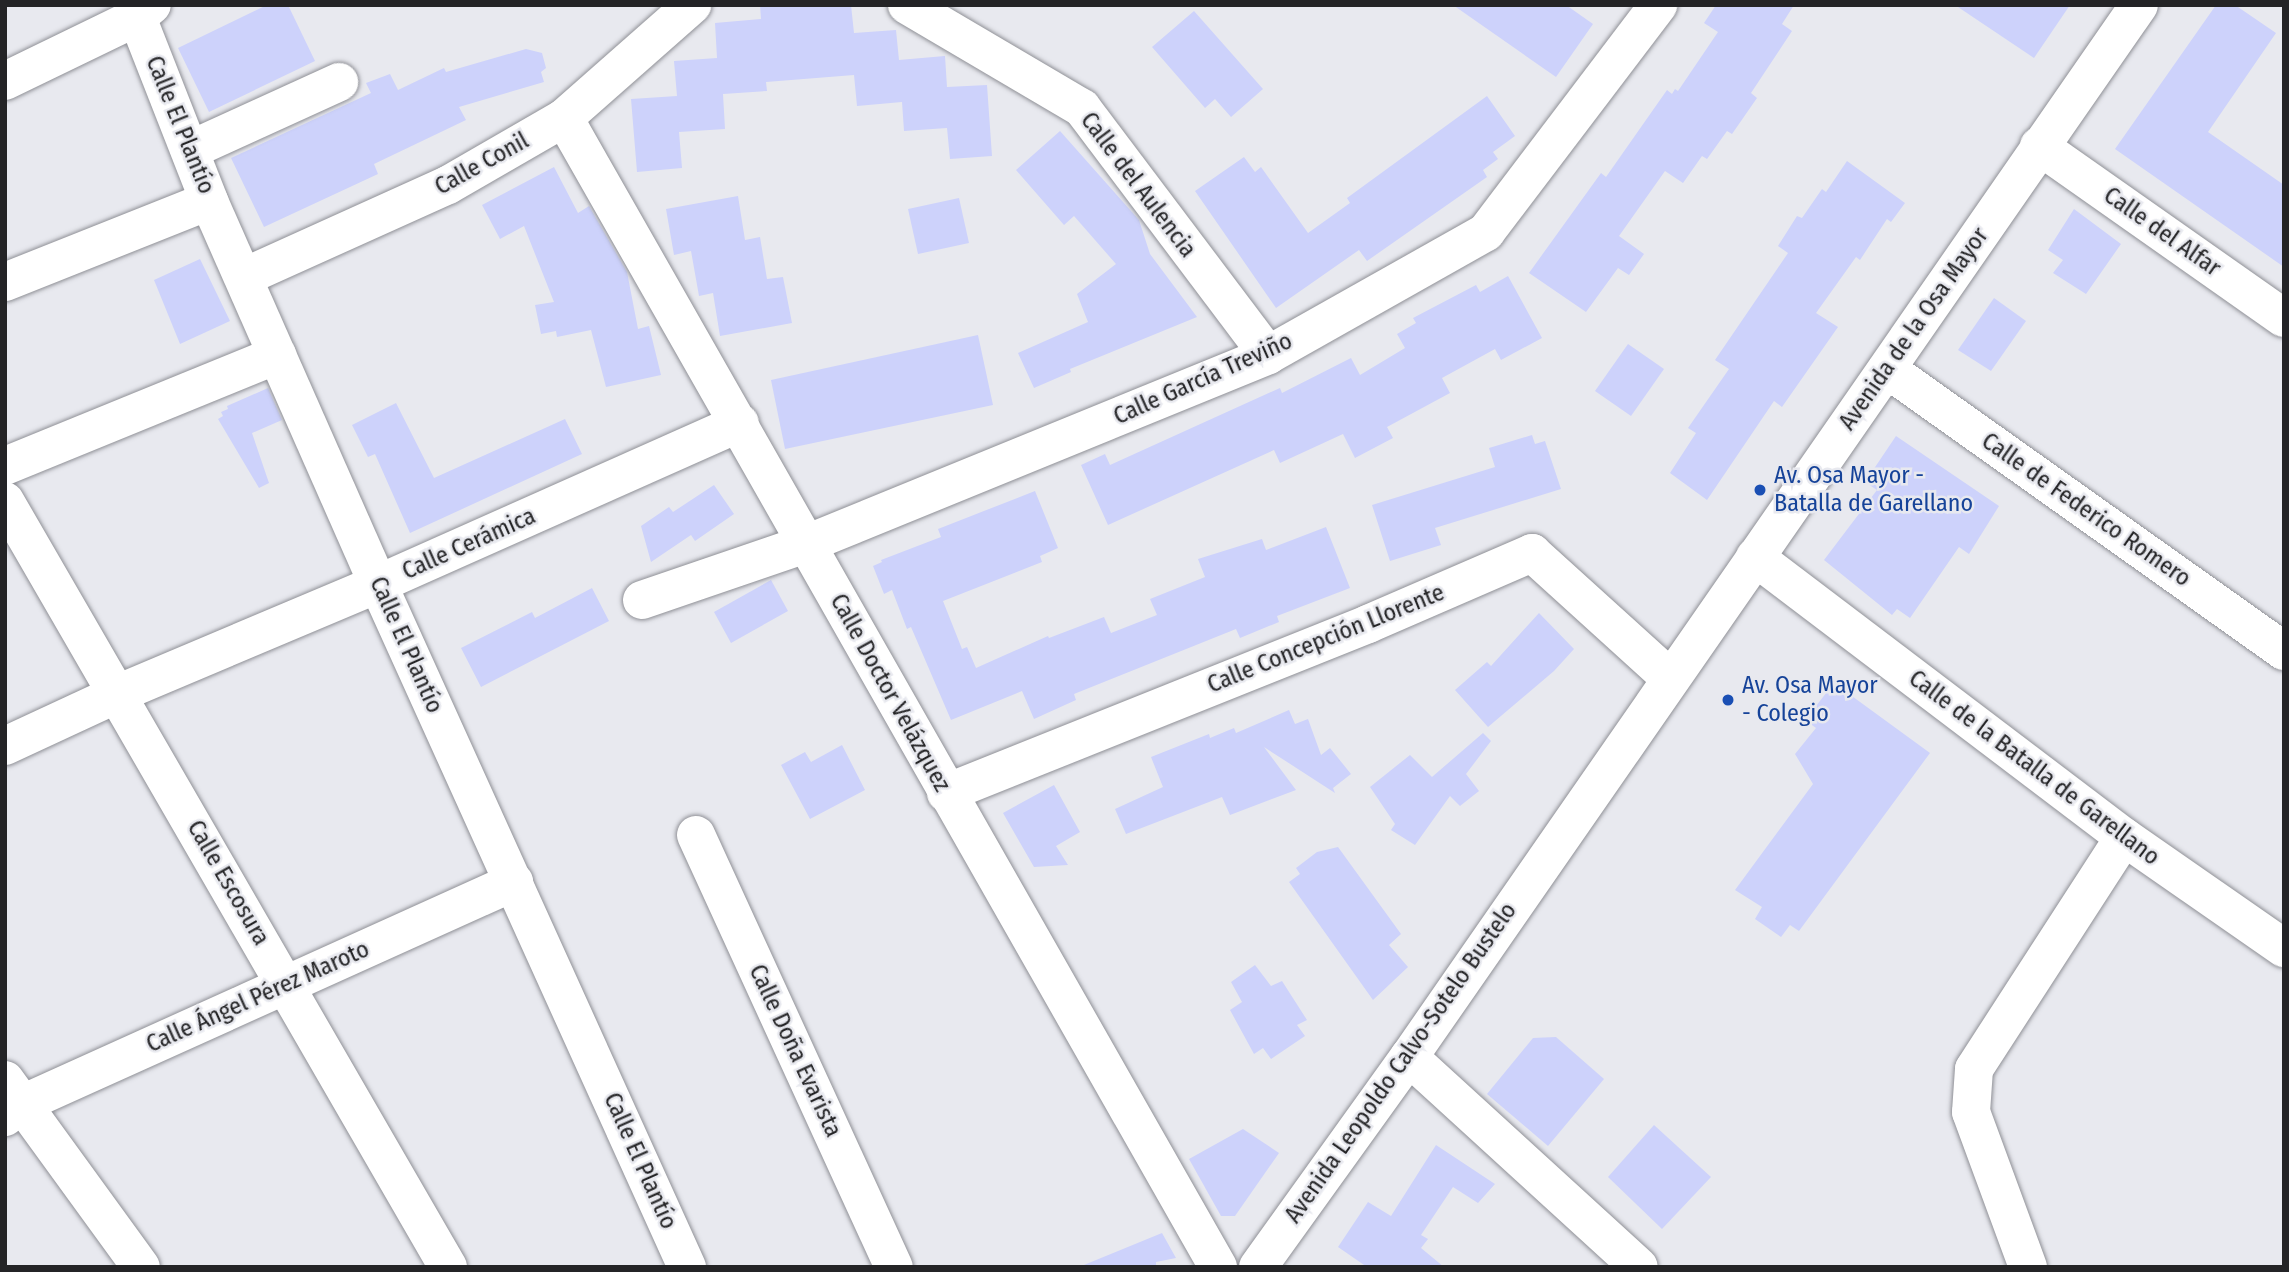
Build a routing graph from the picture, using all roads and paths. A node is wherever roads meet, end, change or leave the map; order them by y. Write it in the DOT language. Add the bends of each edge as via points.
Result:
graph roads {
  1 [pos="692,5"];
  2 [pos="907,5"];
  3 [pos="2139,5"];
  4 [pos="1645,10"];
  5 [pos="144,11"];
  6 [pos="5,81"];
  7 [pos="339,82"];
  8 [pos="564,118"];
  9 [pos="2039,146"];
  10 [pos="190,150"];
  11 [pos="209,201"];
  12 [pos="244,277"];
  13 [pos="5,282"];
  14 [pos="2284,318"];
  15 [pos="277,355"];
  16 [pos="1268,355"];
  17 [pos="1887,369"];
  18 [pos="740,423"];
  19 [pos="5,466"];
  20 [pos="5,501"];
  21 [pos="806,544"];
  22 [pos="1755,557"];
  23 [pos="378,584"];
  24 [pos="642,600"];
  25 [pos="2284,650"];
  26 [pos="1670,678"];
  27 [pos="117,694"];
  28 [pos="5,746"];
  29 [pos="946,793"];
  30 [pos="696,835"];
  31 [pos="2123,837"];
  32 [pos="1543,859"];
  33 [pos="514,882"];
  34 [pos="2284,948"];
  35 [pos="287,983"];
  36 [pos="1409,1057"];
  37 [pos="11,1100"];
  38 [pos="141,1267"];
  39 [pos="448,1267"];
  40 [pos="687,1267"];
  41 [pos="894,1267"];
  42 [pos="1218,1267"];
  43 [pos="1258,1267"];
  44 [pos="1639,1267"];
  45 [pos="2028,1267"];
  1 -- 8 [label="street, Calle Conil"];
  2 -- 16 [label="street, Calle del Aulencia" via="1082,108"];
  3 -- 9 [label="street, Avenida de la Osa Mayor"];
  4 -- 16 [label="street, Calle García Treviño" via="1486,232"];
  5 -- 6 [label="street"];
  5 -- 10 [label="street, Calle El Plantío"];
  7 -- 10 [label="street"];
  8 -- 12 [label="street, Calle Conil" via="448,185"];
  8 -- 18 [label="street, Calle Doctor Velázquez"];
  9 -- 14 [label="street, Calle del Alfar"];
  9 -- 17 [label="street, Avenida de la Osa Mayor"];
  10 -- 11 [label="street, Calle El Plantío"];
  11 -- 12 [label="street, Calle El Plantío"];
  11 -- 13 [label="street"];
  12 -- 15 [label="street, Calle El Plantío"];
  15 -- 19 [label="street"];
  15 -- 23 [label="street, Calle El Plantío"];
  16 -- 21 [label="street, Calle García Treviño"];
  17 -- 22 [label="street, Avenida de la Osa Mayor"];
  17 -- 25 [label="street, Calle de Federico Romero"];
  18 -- 21 [label="street, Calle Doctor Velázquez"];
  18 -- 23 [label="street, Calle Cerámica"];
  20 -- 27 [label="street, Calle Escosura"];
  21 -- 24 [label="street, Calle García Treviño"];
  21 -- 29 [label="street, Calle Doctor Velázquez"];
  22 -- 26 [label="street, Avenida de la Osa Mayor"];
  22 -- 31 [label="street, Calle de la Batalla de Garellano"];
  23 -- 27 [label="street, Calle Cerámica"];
  23 -- 33 [label="street, Calle El Plantío"];
  26 -- 29 [label="street, Calle Concepción Llorente" via="1532,553"];
  26 -- 32 [label="street, Avenida de la Osa Mayor"];
  27 -- 28 [label="street, Calle Cerámica"];
  27 -- 35 [label="street, Calle Escosura"];
  29 -- 42 [label="street, Calle Doctor Velázquez"];
  30 -- 41 [label="street, Calle Doña Evarista"];
  31 -- 34 [label="street, Calle de la Batalla de Garellano"];
  31 -- 45 [label="street" via="1974,1069 1971,1112"];
  32 -- 36 [label="street, Avenida Leopoldo Calvo-Sotelo Bustelo"];
  33 -- 35 [label="street, Calle Ángel Pérez Maroto"];
  33 -- 40 [label="street, Calle El Plantío"];
  35 -- 37 [label="street, Calle Ángel Pérez Maroto"];
  35 -- 39 [label="street, Calle Escosura"];
  36 -- 43 [label="street, Avenida Leopoldo Calvo-Sotelo Bustelo"];
  36 -- 44 [label="street"];
  37 -- 38 [label="street"];
}
